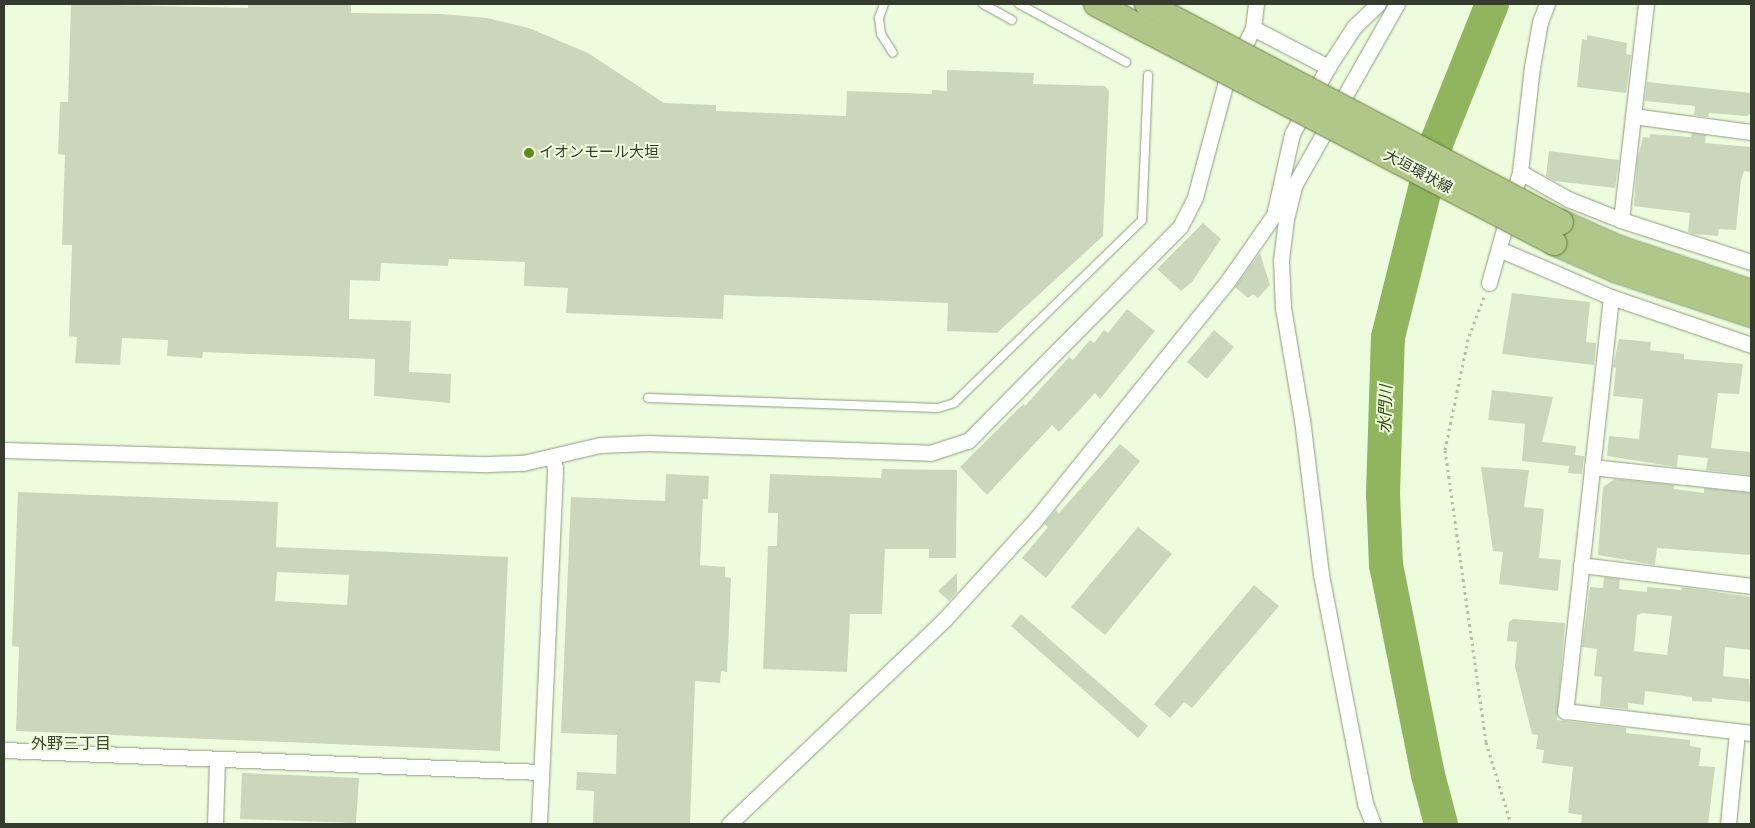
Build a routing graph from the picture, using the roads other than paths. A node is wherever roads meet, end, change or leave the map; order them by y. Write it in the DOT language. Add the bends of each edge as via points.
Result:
graph roads {
  1 [pos="877,4"];
  2 [pos="884,4"];
  3 [pos="983,4"];
  4 [pos="1019,4"];
  5 [pos="1096,4"];
  6 [pos="1146,4"];
  7 [pos="1256,4"];
  8 [pos="1378,4"];
  9 [pos="1397,4"];
  10 [pos="1546,4"];
  11 [pos="1646,4"];
  12 [pos="879,18"];
  13 [pos="1012,20"];
  14 [pos="1253,28"];
  15 [pos="893,53"];
  16 [pos="1126,62"];
  17 [pos="1328,67"];
  18 [pos="1148,75"];
  19 [pos="1633,116"];
  20 [pos="1751,132"];
  21 [pos="1520,172"];
  22 [pos="1280,217"];
  23 [pos="1621,220"];
  24 [pos="1558,233"];
  25 [pos="1499,249"];
  26 [pos="1751,262"];
  27 [pos="1489,283"];
  28 [pos="1751,292"];
  29 [pos="1611,297"];
  30 [pos="1751,315"];
  31 [pos="1751,345"];
  32 [pos="648,398"];
  33 [pos="4,450"];
  34 [pos="552,456"];
  35 [pos="1592,467"];
  36 [pos="1751,484"];
  37 [pos="1581,565"];
  38 [pos="1751,586"];
  39 [pos="1744,732"];
  40 [pos="4,750"];
  41 [pos="217,758"];
  42 [pos="541,772"];
  43 [pos="215,824"];
  44 [pos="539,824"];
  45 [pos="730,824"];
  46 [pos="1373,824"];
  47 [pos="1728,824"];
  1 -- 12 [label="lane"];
  2 -- 12 [label="lane"];
  3 -- 13 [label="lane"];
  4 -- 16 [label="lane"];
  5 -- 24 [label="main road, 大垣環状線, bridge"];
  6 -- 24 [label="main road, 大垣環状線, bridge"];
  7 -- 14 [label="street"];
  8 -- 17 [label="street" via="1354,28"];
  9 -- 22 [label="street" via="1295,184"];
  10 -- 21 [label="street" via="1532,67"];
  11 -- 19 [label="street"];
  12 -- 15 [label="lane" via="881,34"];
  14 -- 17 [label="street"];
  14 -- 34 [label="street" via="1225,84 1195,197 1180,227 968,441 930,453 648,443 600,445"];
  17 -- 22 [label="street" via="1292,134"];
  18 -- 32 [label="lane" via="1142,220 954,403 938,408"];
  19 -- 20 [label="street"];
  19 -- 23 [label="street"];
  21 -- 23 [label="street" via="1568,199"];
  21 -- 25 [label="street"];
  22 -- 45 [label="street" via="1035,520 944,620"];
  22 -- 46 [label="street" via="1283,308 1302,420 1321,574 1364,803"];
  23 -- 26 [label="street"];
  24 -- 28 [label="main road, 大垣環状線" via="1618,248"];
  24 -- 30 [label="main road, 大垣環状線" via="1614,270"];
  25 -- 27 [label="street"];
  25 -- 29 [label="street"];
  29 -- 31 [label="street"];
  29 -- 35 [label="street"];
  33 -- 34 [label="street" via="488,464 523,463"];
  34 -- 42 [label="street" via="555,468"];
  35 -- 36 [label="street"];
  35 -- 37 [label="street"];
  37 -- 38 [label="street"];
  37 -- 39 [label="street" via="1565,711"];
  39 -- 47 [label="street"];
  40 -- 41 [label="street"];
  41 -- 42 [label="street"];
  41 -- 43 [label="street"];
  42 -- 44 [label="street"];
}
